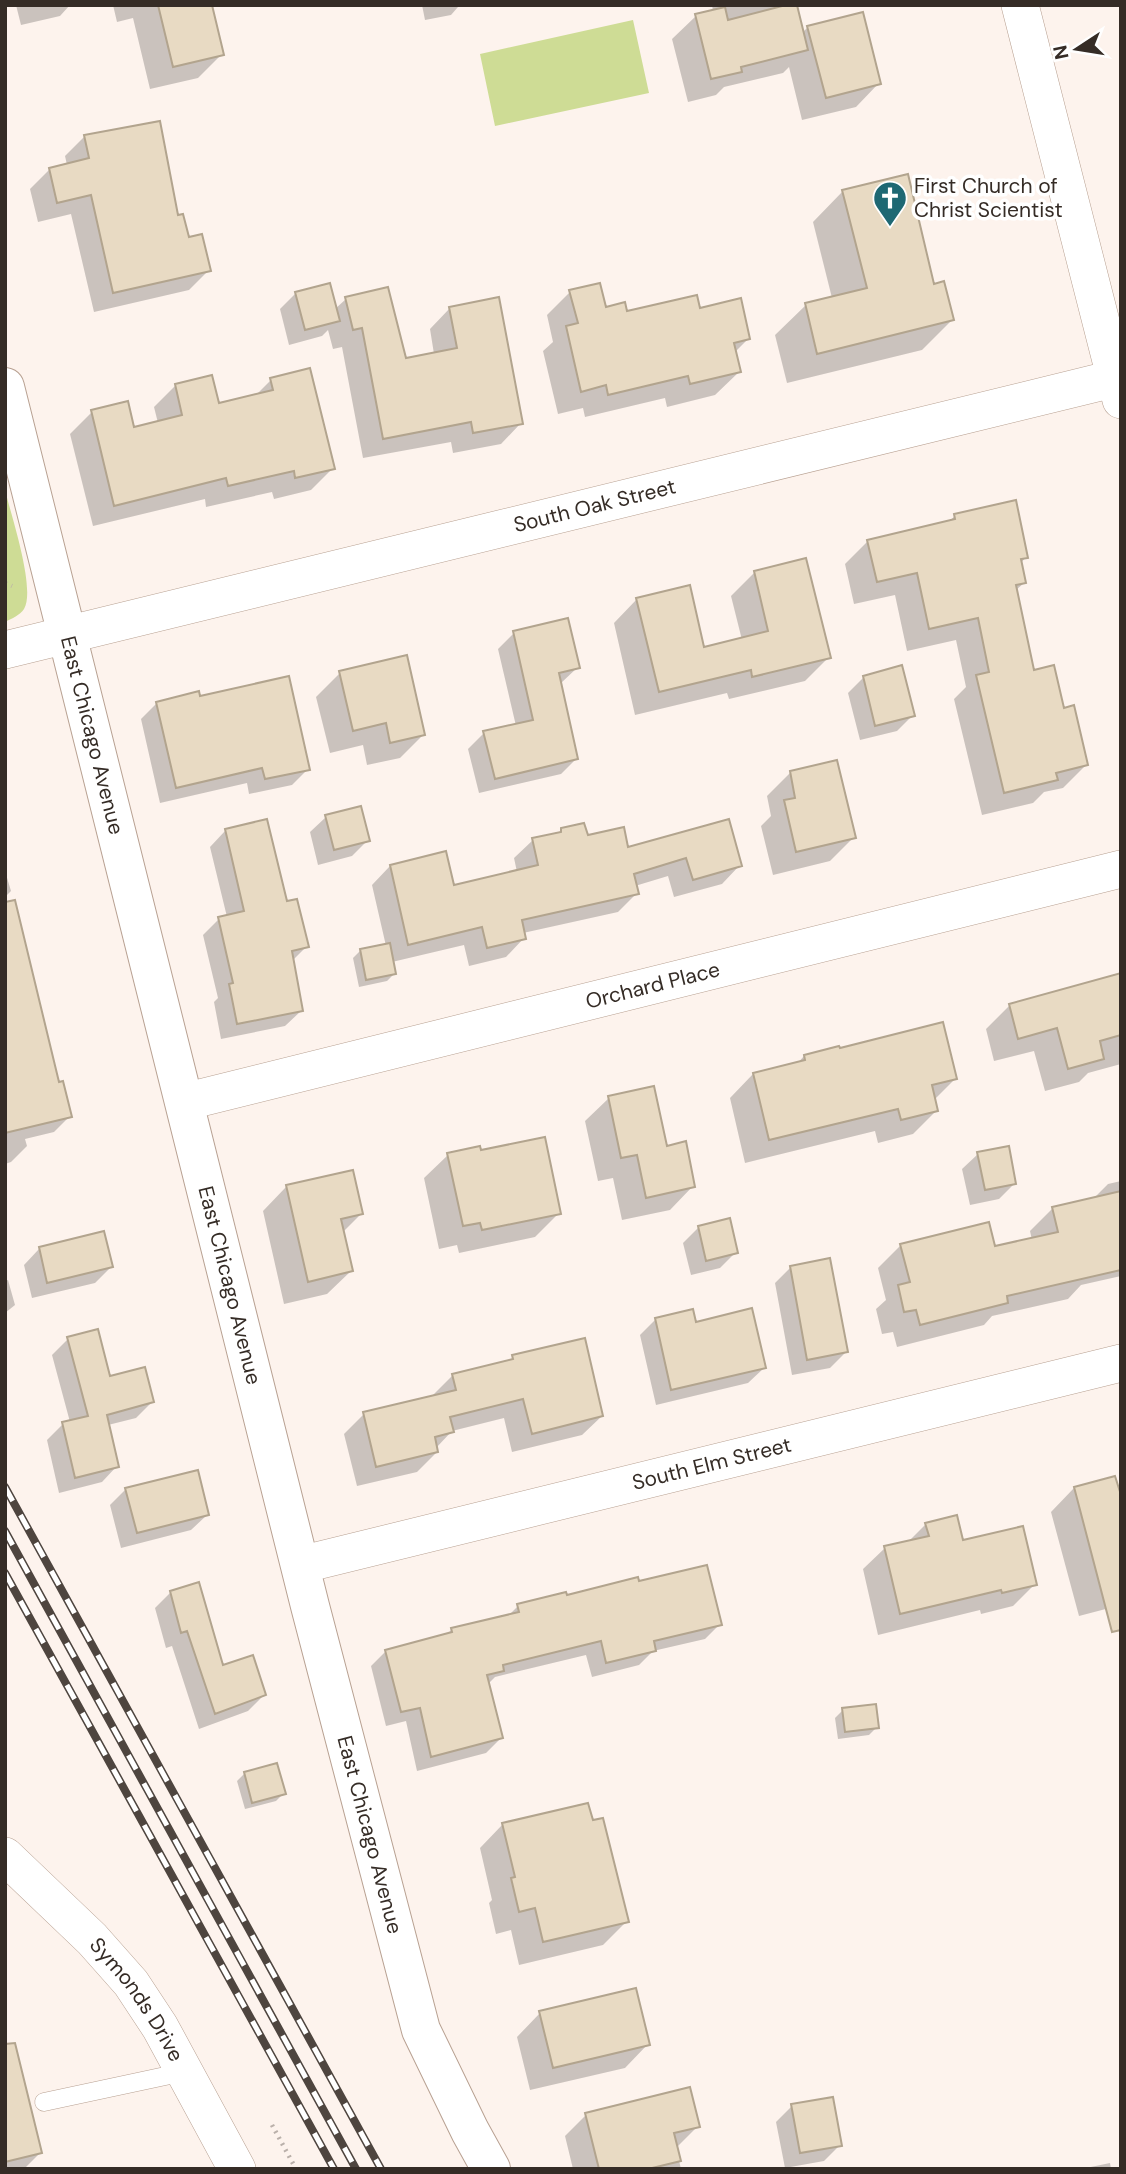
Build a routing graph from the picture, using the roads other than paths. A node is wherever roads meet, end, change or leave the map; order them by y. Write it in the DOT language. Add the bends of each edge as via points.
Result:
graph roads {
  1 [pos="1020,5"];
  2 [pos="1119,385"];
  3 [pos="5,387"];
  4 [pos="68,635"];
  5 [pos="5,650"];
  6 [pos="1121,869"];
  7 [pos="184,1102"];
  8 [pos="1121,1363"];
  9 [pos="300,1565"];
  10 [pos="5,1856"];
  11 [pos="184,2071"];
  12 [pos="44,2102"];
  13 [pos="237,2169"];
  14 [pos="491,2169"];
  1 -- 2 [label="street"];
  2 -- 4 [label="street, South Oak Street"];
  3 -- 4 [label="main road, East Chicago Avenue"];
  4 -- 5 [label="street, South Oak Street"];
  4 -- 7 [label="main road, East Chicago Avenue"];
  6 -- 7 [label="street, Orchard Place"];
  7 -- 9 [label="main road, East Chicago Avenue"];
  8 -- 9 [label="street, South Elm Street"];
  9 -- 14 [label="main road, East Chicago Avenue" via="421,2030"];
  10 -- 11 [label="street, Symonds Drive" via="131,1983"];
  11 -- 12 [label="lane"];
  11 -- 13 [label="street, Symonds Drive"];
}
